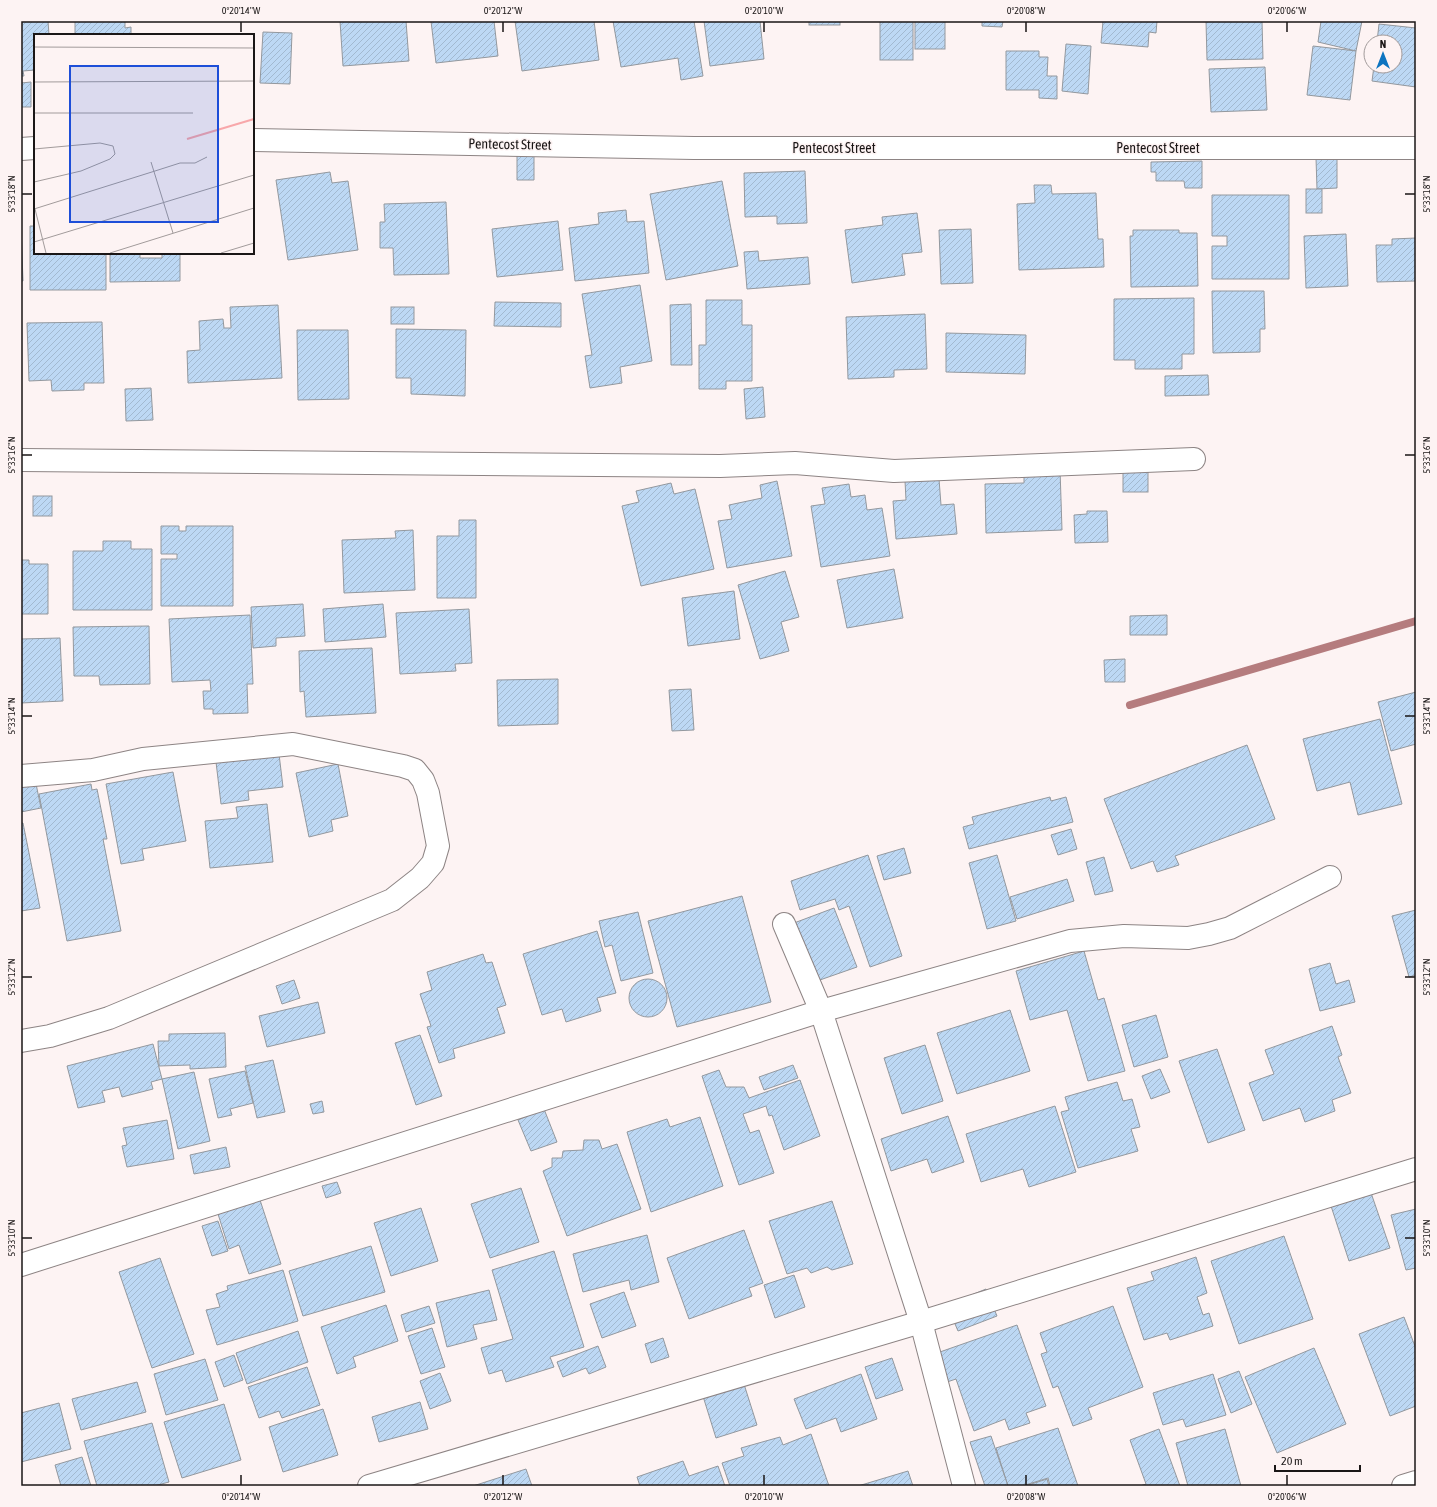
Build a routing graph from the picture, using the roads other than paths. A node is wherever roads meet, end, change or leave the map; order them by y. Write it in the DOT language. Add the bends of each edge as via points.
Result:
graph roads {
  1 [pos="254,140"];
  2 [pos="34,148"];
  3 [pos="1416,148"];
  4 [pos="21,149"];
  5 [pos="1194,459"];
  6 [pos="21,460"];
  7 [pos="21,776"];
  8 [pos="1330,876"];
  9 [pos="784,924"];
  10 [pos="821,1011"];
  11 [pos="21,1041"];
  12 [pos="1416,1169"];
  13 [pos="21,1265"];
  14 [pos="921,1322"];
  15 [pos="1416,1482"];
  16 [pos="369,1486"];
  17 [pos="964,1486"];
  18 [pos="1402,1486"];
  1 -- 3 [label="street, Pentecost Street" via="694,148"];
  2 -- 4 [label="street"];
  5 -- 6 [label="street" via="894,471 795,462 712,466"];
  7 -- 11 [label="street" via="93,770 143,759 293,744 415,770 423,780 428,793 438,846 433,863 420,878 392,900 109,1018 50,1036"];
  8 -- 10 [label="street" via="1230,928 1209,934 1188,938 1124,936 1070,941"];
  9 -- 10 [label="street"];
  10 -- 13 [label="street"];
  10 -- 14 [label="street"];
  12 -- 14 [label="street"];
  14 -- 16 [label="street"];
  14 -- 17 [label="street"];
  15 -- 18 [label="street"];
}
